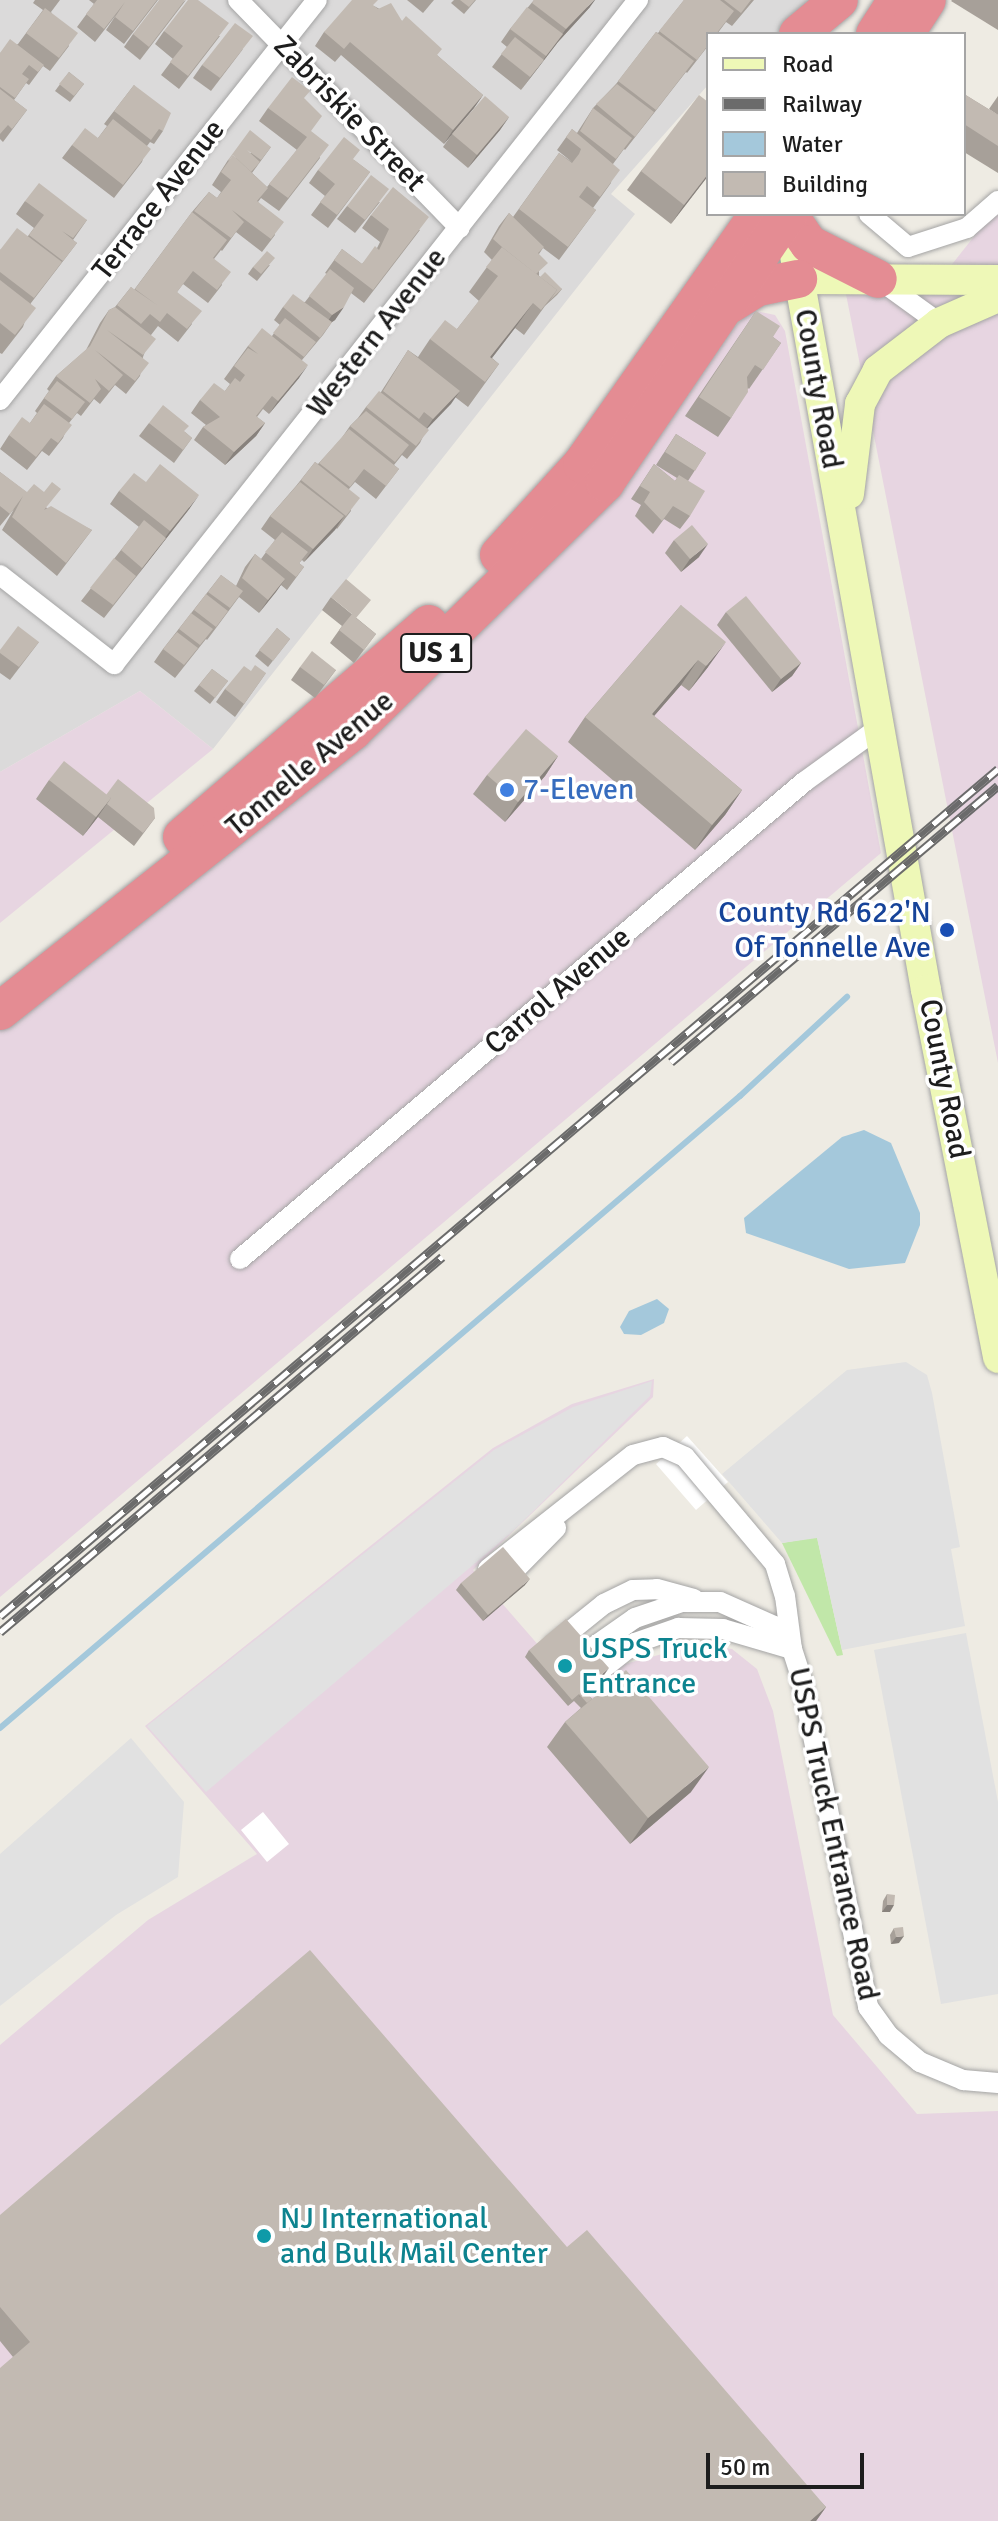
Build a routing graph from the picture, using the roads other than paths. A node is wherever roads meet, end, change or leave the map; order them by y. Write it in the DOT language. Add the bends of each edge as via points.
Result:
graph roads {
  1 [pos="238,0"];
  2 [pos="317,0"];
  3 [pos="638,0"];
  4 [pos="839,0"];
  5 [pos="897,0"];
  6 [pos="927,0"];
  7 [pos="800,32"];
  8 [pos="876,32"];
  9 [pos="906,32"];
  10 [pos="282,43"];
  11 [pos="998,201"];
  12 [pos="757,216"];
  13 [pos="787,216"];
  14 [pos="788,216"];
  15 [pos="789,216"];
  16 [pos="871,216"];
  17 [pos="460,228"];
  18 [pos="798,279"];
  19 [pos="878,279"];
  20 [pos="998,280"];
  21 [pos="998,297"];
  22 [pos="727,307"];
  23 [pos="939,323"];
  24 [pos="0,400"];
  25 [pos="850,564"];
  26 [pos="0,575"];
  27 [pos="880,727"];
  28 [pos="0,983"];
  29 [pos="0,1011"];
  30 [pos="240,1259"];
  31 [pos="998,1358"];
  32 [pos="491,1580"];
  33 [pos="698,1600"];
  34 [pos="549,1648"];
  35 [pos="792,1649"];
  36 [pos="566,1667"];
  37 [pos="582,1685"];
  38 [pos="998,2083"];
  1 -- 10 [label="street, Zabriskie Street"];
  2 -- 10 [label="street, Terrace Avenue"];
  3 -- 17 [label="street, Western Avenue"];
  4 -- 7 [label="highway"];
  5 -- 8 [label="highway"];
  6 -- 9 [label="highway"];
  10 -- 17 [label="street, Zabriskie Street"];
  10 -- 24 [label="street, Terrace Avenue"];
  11 -- 16 [label="street" via="967,228 908,247"];
  12 -- 28 [label="highway, Tonnelle Avenue / US 1" via="582,464 497,557 403,649 244,788"];
  13 -- 22 [label="highway, Tonnelle Avenue / US 1"];
  14 -- 18 [label="main road, County Road"];
  15 -- 19 [label="highway" via="809,244"];
  17 -- 26 [label="street, Western Avenue" via="114,664"];
  18 -- 19 [label="main road"];
  18 -- 22 [label="highway" via="758,287"];
  18 -- 25 [label="main road, County Road"];
  19 -- 20 [label="main road"];
  19 -- 23 [label="street"];
  21 -- 23 [label="main road, County Road"];
  22 -- 29 [label="highway, Tonnelle Avenue / US 1" via="605,483 417,672 259,810"];
  23 -- 25 [label="main road, County Road" via="878,370 860,404 849,467"];
  25 -- 27 [label="main road, County Road"];
  27 -- 30 [label="street, Carrol Avenue" via="804,782"];
  27 -- 31 [label="main road, County Road"];
  32 -- 35 [label="street, USPS Truck Entrance Road" via="641,1450 672,1450 716,1493 780,1573"];
  33 -- 34 [label="street, USPS Truck Entrance Road" via="657,1589 633,1590 604,1604"];
  33 -- 35 [label="street, USPS Truck Entrance Road" via="759,1615"];
  33 -- 36 [label="street, USPS Truck Entrance Road" via="635,1618"];
  35 -- 37 [label="street" via="723,1629 678,1628 635,1643"];
  35 -- 38 [label="street, USPS Truck Entrance Road" via="868,2007 888,2035 920,2062 963,2080"];
}
